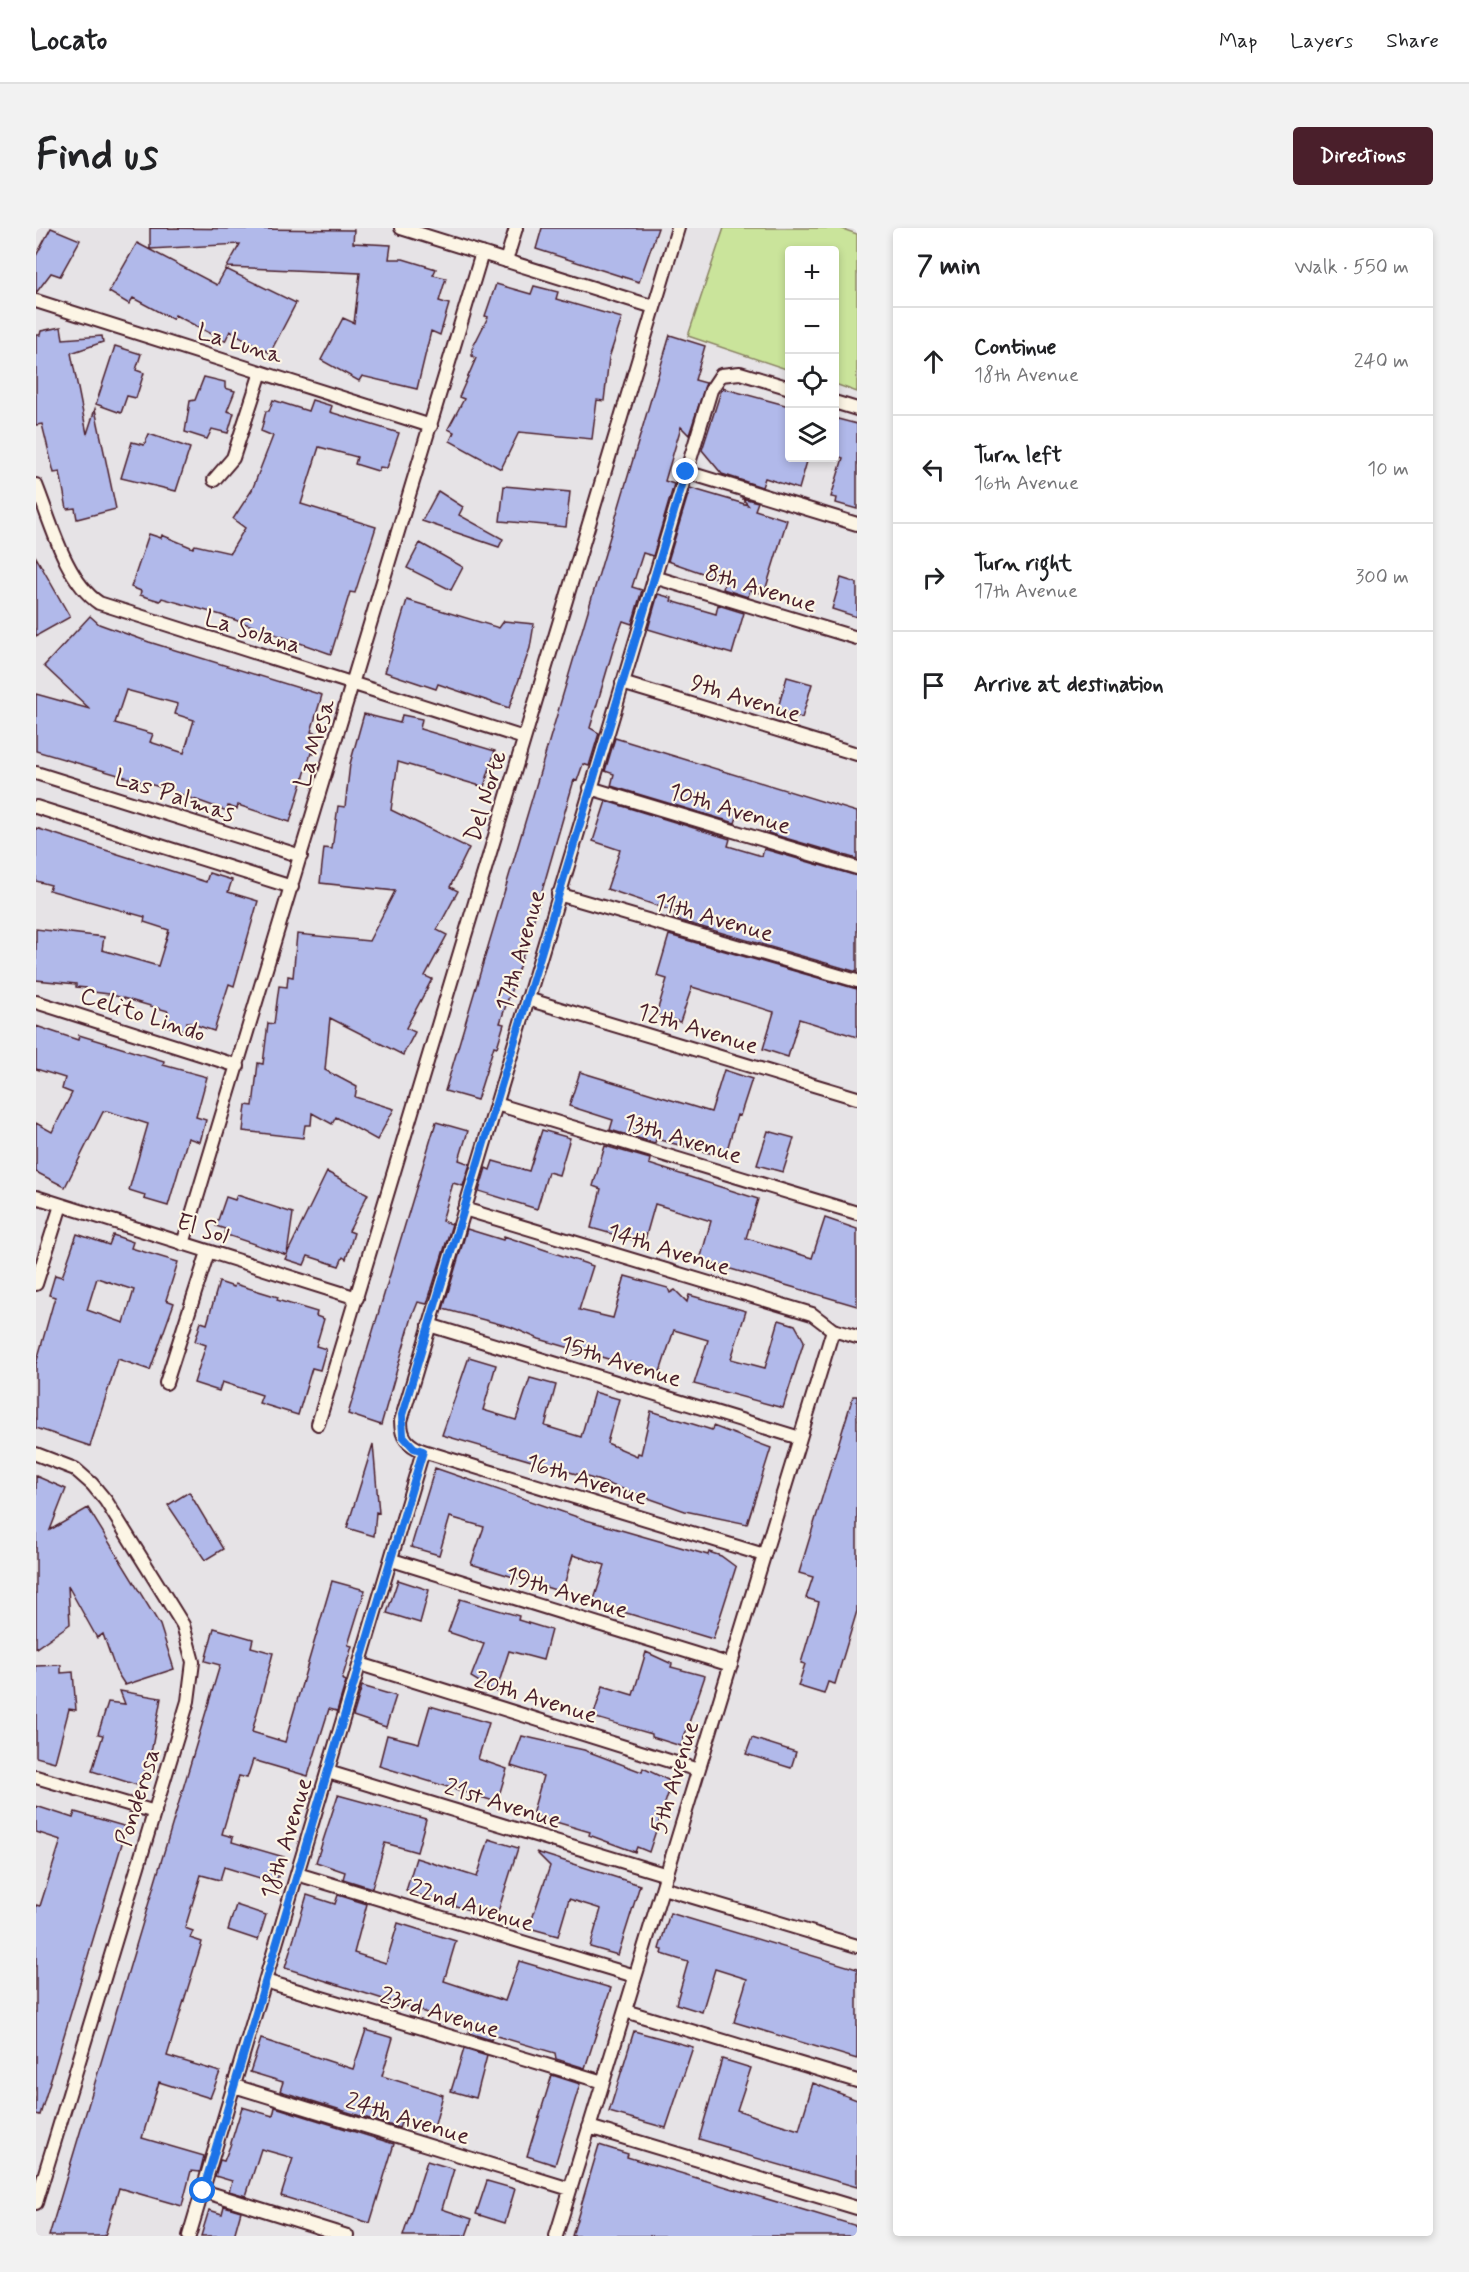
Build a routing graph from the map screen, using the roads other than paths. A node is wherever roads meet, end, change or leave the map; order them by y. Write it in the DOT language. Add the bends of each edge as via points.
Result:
graph roads {
  1 [pos="401,228"];
  2 [pos="516,228"];
  3 [pos="678,228"];
  4 [pos="482,253"];
  5 [pos="506,261"];
  6 [pos="36,301"];
  7 [pos="654,307"];
  8 [pos="261,372"];
  9 [pos="785,387"];
  10 [pos="839,404"];
  11 [pos="857,409"];
  12 [pos="431,426"];
  13 [pos="686,472"];
  14 [pos="214,480"];
  15 [pos="36,485"];
  16 [pos="857,524"];
  17 [pos="654,577"];
  18 [pos="857,638"];
  19 [pos="622,683"];
  20 [pos="353,684"];
  21 [pos="524,738"];
  22 [pos="857,754"];
  23 [pos="36,773"];
  24 [pos="590,788"];
  25 [pos="36,807"];
  26 [pos="302,856"];
  27 [pos="857,868"];
  28 [pos="292,887"];
  29 [pos="558,894"];
  30 [pos="857,981"];
  31 [pos="527,999"];
  32 [pos="36,1002"];
  33 [pos="238,1066"];
  34 [pos="857,1098"];
  35 [pos="496,1104"];
  36 [pos="36,1197"];
  37 [pos="61,1205"];
  38 [pos="465,1209"];
  39 [pos="857,1213"];
  40 [pos="183,1244"];
  41 [pos="208,1252"];
  42 [pos="36,1284"];
  43 [pos="357,1298"];
  44 [pos="429,1325"];
  45 [pos="833,1330"];
  46 [pos="857,1337"];
  47 [pos="166,1383"];
  48 [pos="318,1424"];
  49 [pos="403,1436"];
  50 [pos="800,1438"];
  51 [pos="423,1451"];
  52 [pos="36,1454"];
  53 [pos="764,1555"];
  54 [pos="392,1560"];
  55 [pos="360,1664"];
  56 [pos="731,1665"];
  57 [pos="699,1770"];
  58 [pos="328,1772"];
  59 [pos="36,1777"];
  60 [pos="155,1812"];
  61 [pos="297,1874"];
  62 [pos="666,1875"];
  63 [pos="663,1887"];
  64 [pos="857,1946"];
  65 [pos="635,1976"];
  66 [pos="265,1982"];
  67 [pos="625,2010"];
  68 [pos="857,2081"];
  69 [pos="603,2082"];
  70 [pos="234,2086"];
  71 [pos="589,2127"];
  72 [pos="570,2189"];
  73 [pos="203,2191"];
  74 [pos="36,2203"];
  75 [pos="857,2208"];
  76 [pos="189,2236"];
  77 [pos="347,2236"];
  78 [pos="556,2236"];
  1 -- 4 [label="lane"];
  2 -- 5 [label="lane"];
  3 -- 7 [label="lane, Del Norte"];
  4 -- 5 [label="lane"];
  4 -- 12 [label="lane, La Mesa"];
  5 -- 7 [label="lane"];
  6 -- 8 [label="lane, La Luna"];
  7 -- 21 [label="lane, Del Norte"];
  8 -- 12 [label="lane, La Luna"];
  8 -- 14 [label="lane" via="233,458"];
  9 -- 13 [label="lane, 17th Avenue" via="740,373 721,375 711,390"];
  10 -- 11 [label="lane"];
  12 -- 20 [label="lane, La Mesa"];
  13 -- 16 [label="lane"];
  13 -- 17 [label="lane, 17th Avenue"];
  15 -- 20 [label="lane, La Solana" via="74,577 99,603"];
  17 -- 18 [label="lane, 8th Avenue"];
  17 -- 19 [label="lane, 17th Avenue"];
  19 -- 22 [label="lane, 9th Avenue"];
  19 -- 24 [label="lane, 17th Avenue"];
  20 -- 21 [label="lane, La Solana"];
  20 -- 26 [label="lane, La Mesa"];
  21 -- 43 [label="lane, Del Norte"];
  23 -- 26 [label="lane, Las Palmas"];
  24 -- 27 [label="lane, 10th Avenue"];
  24 -- 29 [label="lane, 17th Avenue"];
  25 -- 28 [label="lane"];
  26 -- 28 [label="lane, La Mesa"];
  28 -- 33 [label="lane, La Mesa"];
  29 -- 30 [label="lane, 11th Avenue"];
  29 -- 31 [label="lane, 17th Avenue"];
  31 -- 34 [label="lane, 12th Avenue"];
  31 -- 35 [label="lane, 17th Avenue"];
  32 -- 33 [label="lane, Celito Lindo"];
  33 -- 40 [label="lane, La Mesa"];
  35 -- 38 [label="lane, 17th Avenue"];
  35 -- 39 [label="lane, 13th Avenue"];
  36 -- 37 [label="lane, El Sol"];
  37 -- 40 [label="lane, El Sol"];
  37 -- 42 [label="lane"];
  38 -- 44 [label="lane, 17th Avenue"];
  38 -- 45 [label="lane, 14th Avenue" via="812,1314"];
  40 -- 41 [label="lane, El Sol"];
  41 -- 43 [label="lane, El Sol"];
  41 -- 47 [label="lane"];
  43 -- 48 [label="lane, Del Norte"];
  44 -- 49 [label="lane, 17th Avenue" via="402,1415"];
  44 -- 50 [label="lane, 15th Avenue"];
  45 -- 46 [label="lane, 14th Avenue"];
  45 -- 50 [label="lane, 5th Avenue"];
  49 -- 51 [label="lane, 16th Avenue"];
  50 -- 53 [label="lane, 5th Avenue"];
  51 -- 53 [label="lane, 16th Avenue"];
  51 -- 54 [label="lane, 18th Avenue"];
  52 -- 60 [label="lane, Ponderosa" via="75,1469 106,1501 187,1636 193,1662 191,1688"];
  53 -- 56 [label="lane, 5th Avenue"];
  54 -- 55 [label="lane, 18th Avenue"];
  54 -- 56 [label="lane, 19th Avenue"];
  55 -- 57 [label="lane, 20th Avenue"];
  55 -- 58 [label="lane, 18th Avenue"];
  56 -- 57 [label="lane, 5th Avenue"];
  57 -- 62 [label="lane, 5th Avenue"];
  58 -- 61 [label="lane, 18th Avenue"];
  58 -- 62 [label="lane, 21st Avenue"];
  59 -- 60 [label="lane"];
  60 -- 74 [label="lane, Ponderosa"];
  61 -- 65 [label="lane, 22nd Avenue"];
  61 -- 66 [label="lane, 18th Avenue"];
  62 -- 63 [label="lane, 5th Avenue"];
  63 -- 64 [label="lane"];
  63 -- 65 [label="lane, 5th Avenue"];
  65 -- 67 [label="lane, 5th Avenue"];
  66 -- 69 [label="lane, 23rd Avenue"];
  66 -- 70 [label="lane, 18th Avenue"];
  67 -- 68 [label="lane"];
  67 -- 69 [label="lane, 5th Avenue"];
  69 -- 71 [label="lane, 5th Avenue"];
  70 -- 72 [label="lane, 24th Avenue"];
  70 -- 73 [label="lane, 18th Avenue"];
  71 -- 72 [label="lane, 5th Avenue"];
  71 -- 75 [label="lane"];
  72 -- 78 [label="lane, 5th Avenue"];
  73 -- 76 [label="lane, 18th Avenue"];
  73 -- 77 [label="lane"];
}
